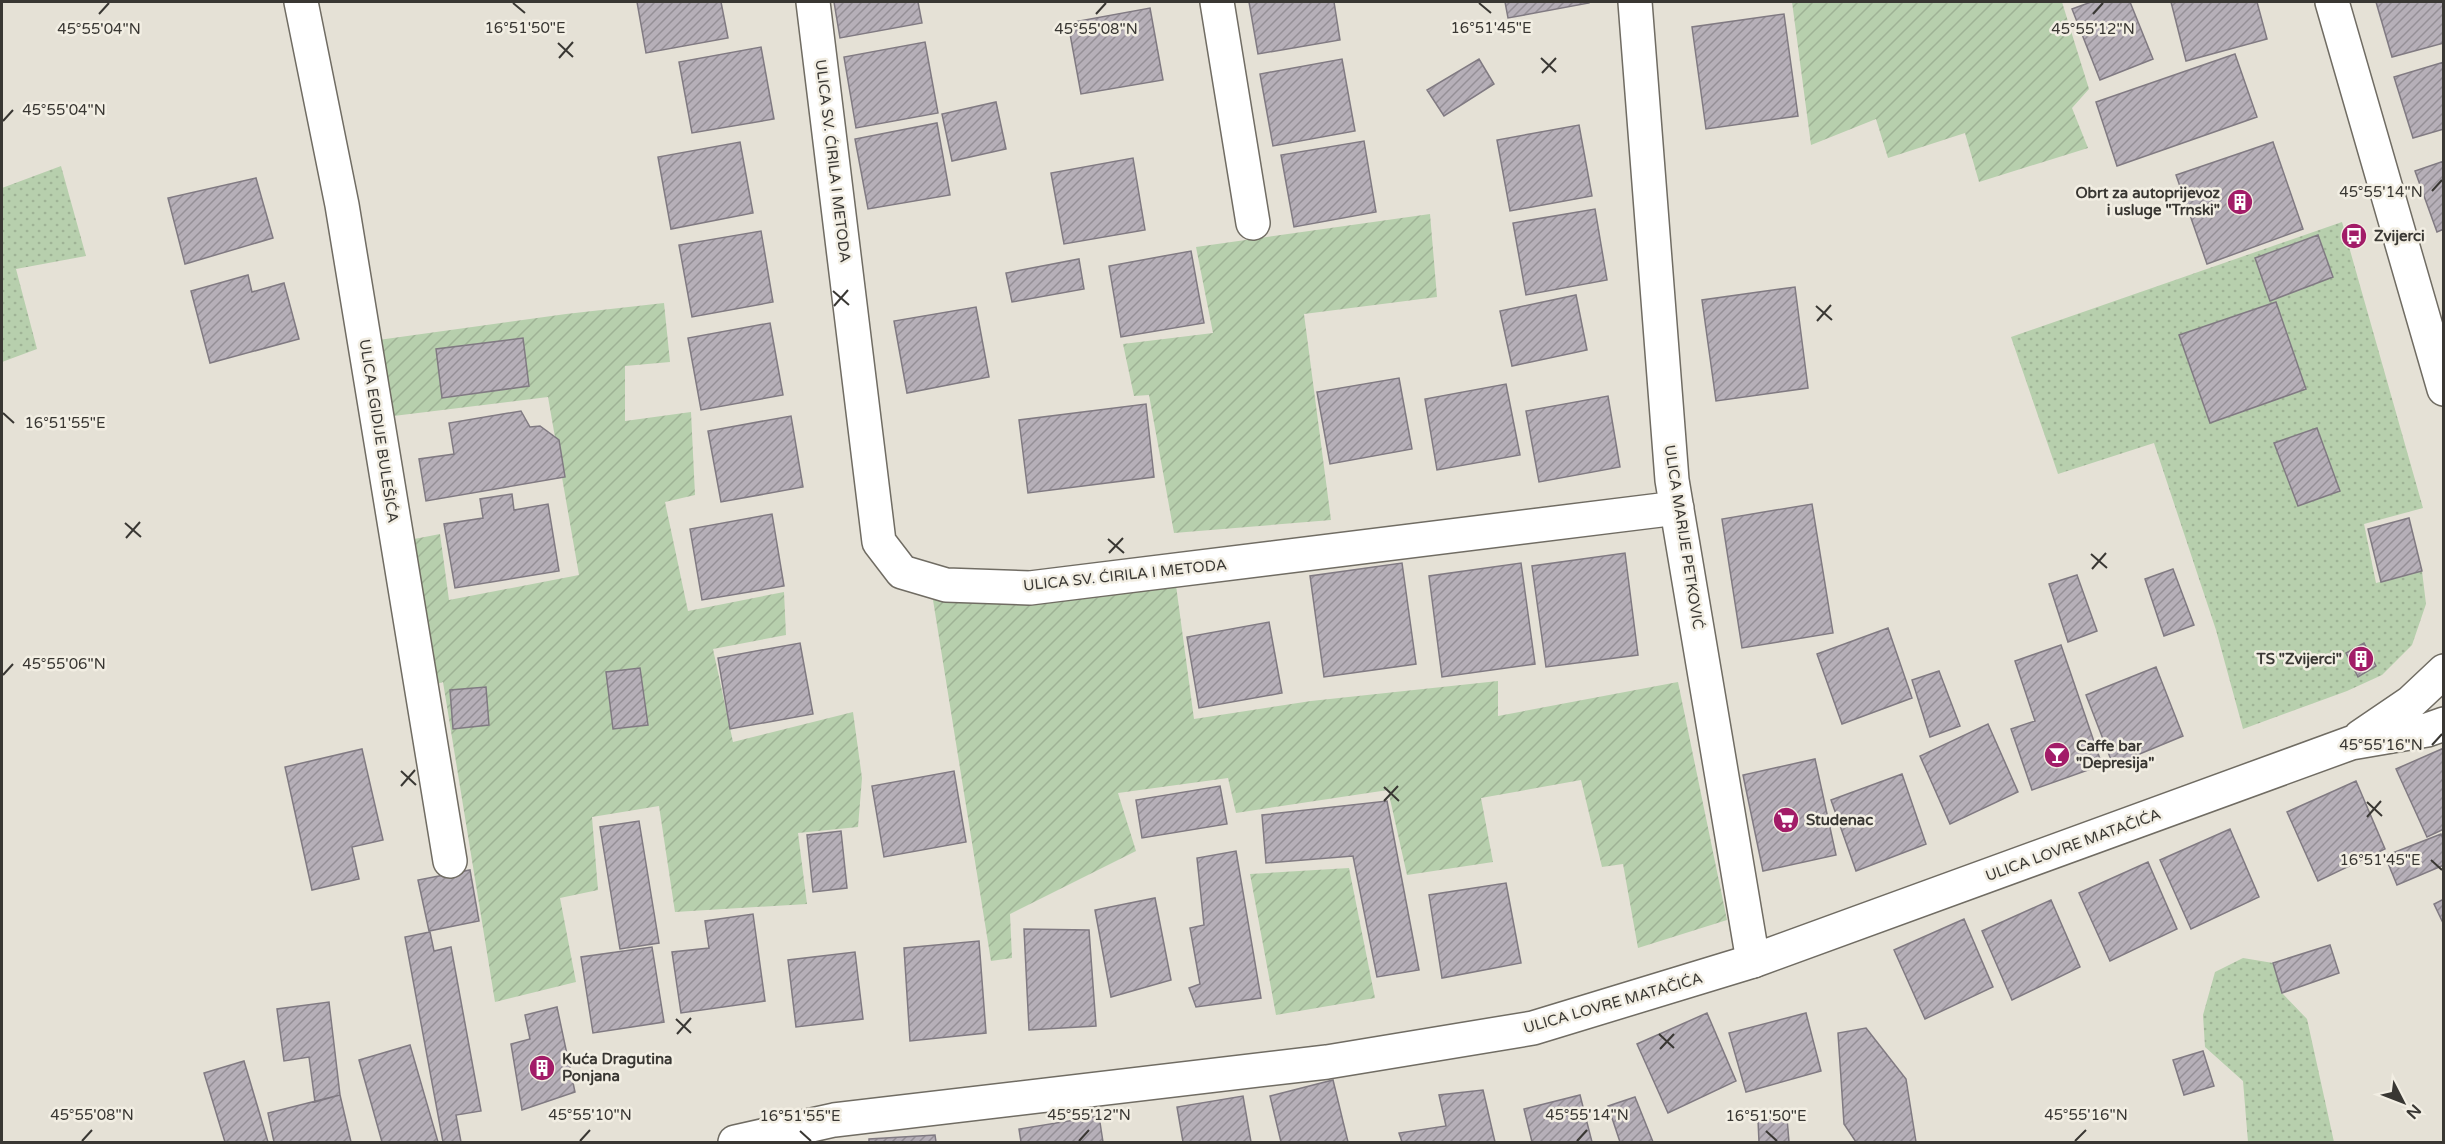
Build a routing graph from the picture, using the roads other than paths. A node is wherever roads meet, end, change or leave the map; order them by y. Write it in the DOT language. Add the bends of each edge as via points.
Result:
graph roads {
  1 [pos="302,2"];
  2 [pos="813,2"];
  3 [pos="1217,2"];
  4 [pos="1635,2"];
  5 [pos="2332,2"];
  6 [pos="1253,223"];
  7 [pos="2444,389"];
  8 [pos="1677,508"];
  9 [pos="2444,672"];
  10 [pos="2444,724"];
  11 [pos="2351,743"];
  12 [pos="450,861"];
  13 [pos="1753,961"];
  14 [pos="735,1143"];
  1 -- 12 [label="street, ULICA EGIDIJE BULEŠIĆA" via="344,217"];
  2 -- 8 [label="street, ULICA SV. ĆIRILA I METODA" via="879,542 902,572 946,585 1030,588"];
  3 -- 6 [label="street"];
  4 -- 8 [label="street, ULICA MARIJE PETKOVIĆ"];
  5 -- 7 [label="street"];
  8 -- 13 [label="street, ULICA MARIJE PETKOVIĆ"];
  9 -- 11 [label="street, ULICA LOVRE MATAČIĆA" via="2410,703"];
  10 -- 11 [label="street, ULICA LOVRE MATAČIĆA"];
  11 -- 13 [label="street, ULICA LOVRE MATAČIĆA"];
  13 -- 14 [label="street, ULICA LOVRE MATAČIĆA" via="1533,1029 1327,1062 834,1120"];
}
